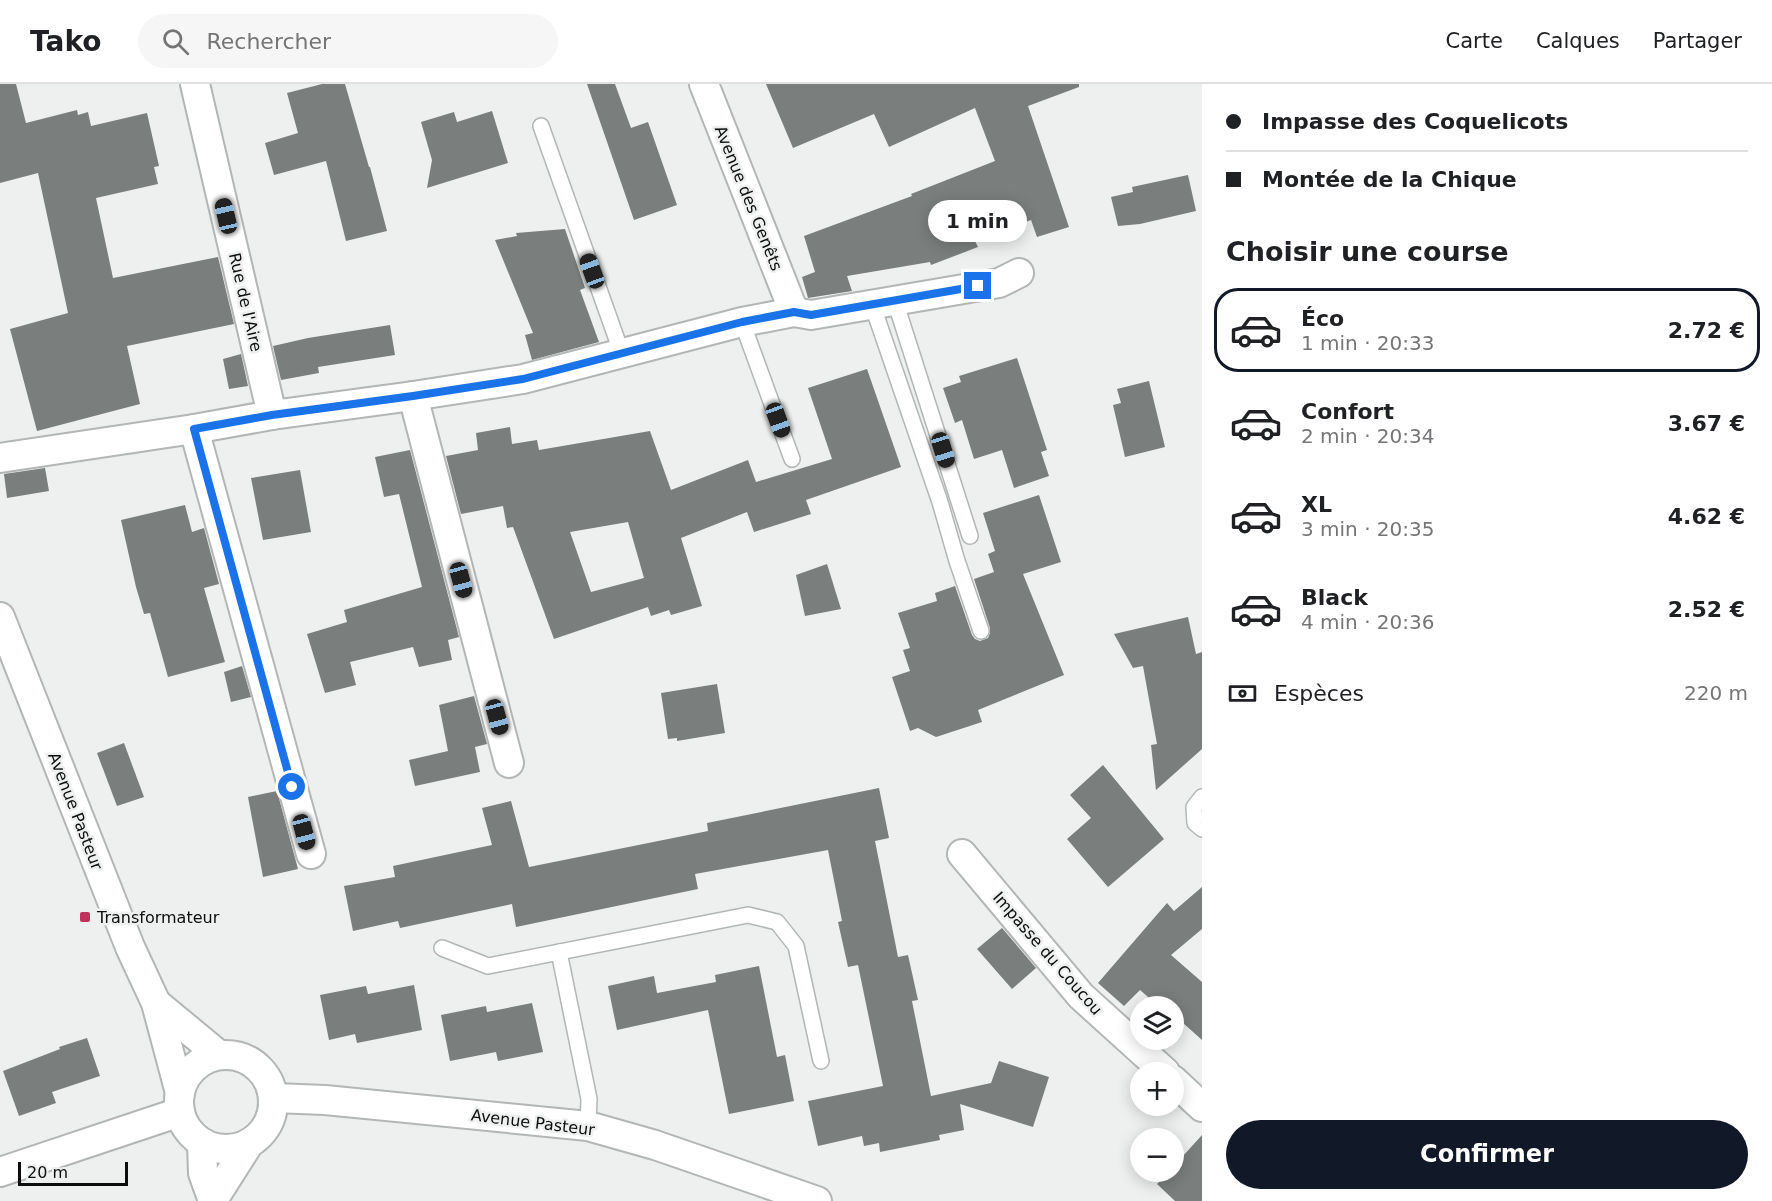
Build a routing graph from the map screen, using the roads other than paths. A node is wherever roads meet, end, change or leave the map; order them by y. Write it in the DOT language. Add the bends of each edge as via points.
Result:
graph roads {
  1 [pos="195,84"];
  2 [pos="704,84"];
  3 [pos="541,126"];
  4 [pos="1019,273"];
  5 [pos="884,303"];
  6 [pos="794,312"];
  7 [pos="742,322"];
  8 [pos="622,354"];
  9 [pos="413,396"];
  10 [pos="272,415"];
  11 [pos="194,429"];
  12 [pos="0,458"];
  13 [pos="792,459"];
  14 [pos="970,536"];
  15 [pos="0,617"];
  16 [pos="981,631"];
  17 [pos="509,763"];
  18 [pos="1202,797"];
  19 [pos="1202,829"];
  20 [pos="311,854"];
  21 [pos="962,854"];
  22 [pos="442,948"];
  23 [pos="559,952"];
  24 [pos="156,1003"];
  25 [pos="219,1055"];
  26 [pos="821,1061"];
  27 [pos="1154,1062"];
  28 [pos="1184,1090"];
  29 [pos="274,1098"];
  30 [pos="180,1102"];
  31 [pos="1202,1107"];
  32 [pos="588,1126"];
  33 [pos="202,1144"];
  34 [pos="248,1145"];
  35 [pos="0,1172"];
  36 [pos="213,1200"];
  37 [pos="818,1201"];
  1 -- 10 [label="street, Rue de l'Aire"];
  2 -- 6 [label="street, Avenue des Genêts"];
  3 -- 8 [label="lane"];
  4 -- 5 [label="street" via="999,283"];
  5 -- 6 [label="street" via="811,315"];
  5 -- 14 [label="lane"];
  5 -- 16 [label="lane" via="957,561"];
  6 -- 7 [label="street"];
  7 -- 8 [label="street"];
  7 -- 13 [label="lane"];
  8 -- 9 [label="street" via="523,379"];
  9 -- 10 [label="street"];
  9 -- 17 [label="street"];
  10 -- 11 [label="street"];
  11 -- 12 [label="street"];
  11 -- 20 [label="street"];
  15 -- 24 [label="street, Avenue Pasteur" via="130,947"];
  18 -- 19 [label="lane" via="1194,807 1195,823"];
  21 -- 27 [label="street, Impasse du Coucou" via="1081,996"];
  22 -- 23 [label="lane" via="488,966"];
  23 -- 26 [label="lane" via="748,915 777,922 796,946"];
  23 -- 32 [label="lane" via="589,1100"];
  24 -- 25 [label="street, Avenue Pasteur"];
  24 -- 30 [label="street, Avenue Pasteur"];
  25 -- 29 [label="street" via="250,1060 262,1070"];
  25 -- 30 [label="street" via="194,1067 184,1079"];
  28 -- 31 [label="street"];
  29 -- 32 [label="street, Avenue Pasteur"];
  29 -- 34 [label="street" via="268,1125"];
  30 -- 33 [label="street" via="184,1125"];
  30 -- 35 [label="street"];
  32 -- 37 [label="street, Avenue Pasteur" via="656,1144"];
  33 -- 34 [label="street" via="217,1149"];
  33 -- 36 [label="street" via="203,1173"];
  34 -- 36 [label="street"];
}
